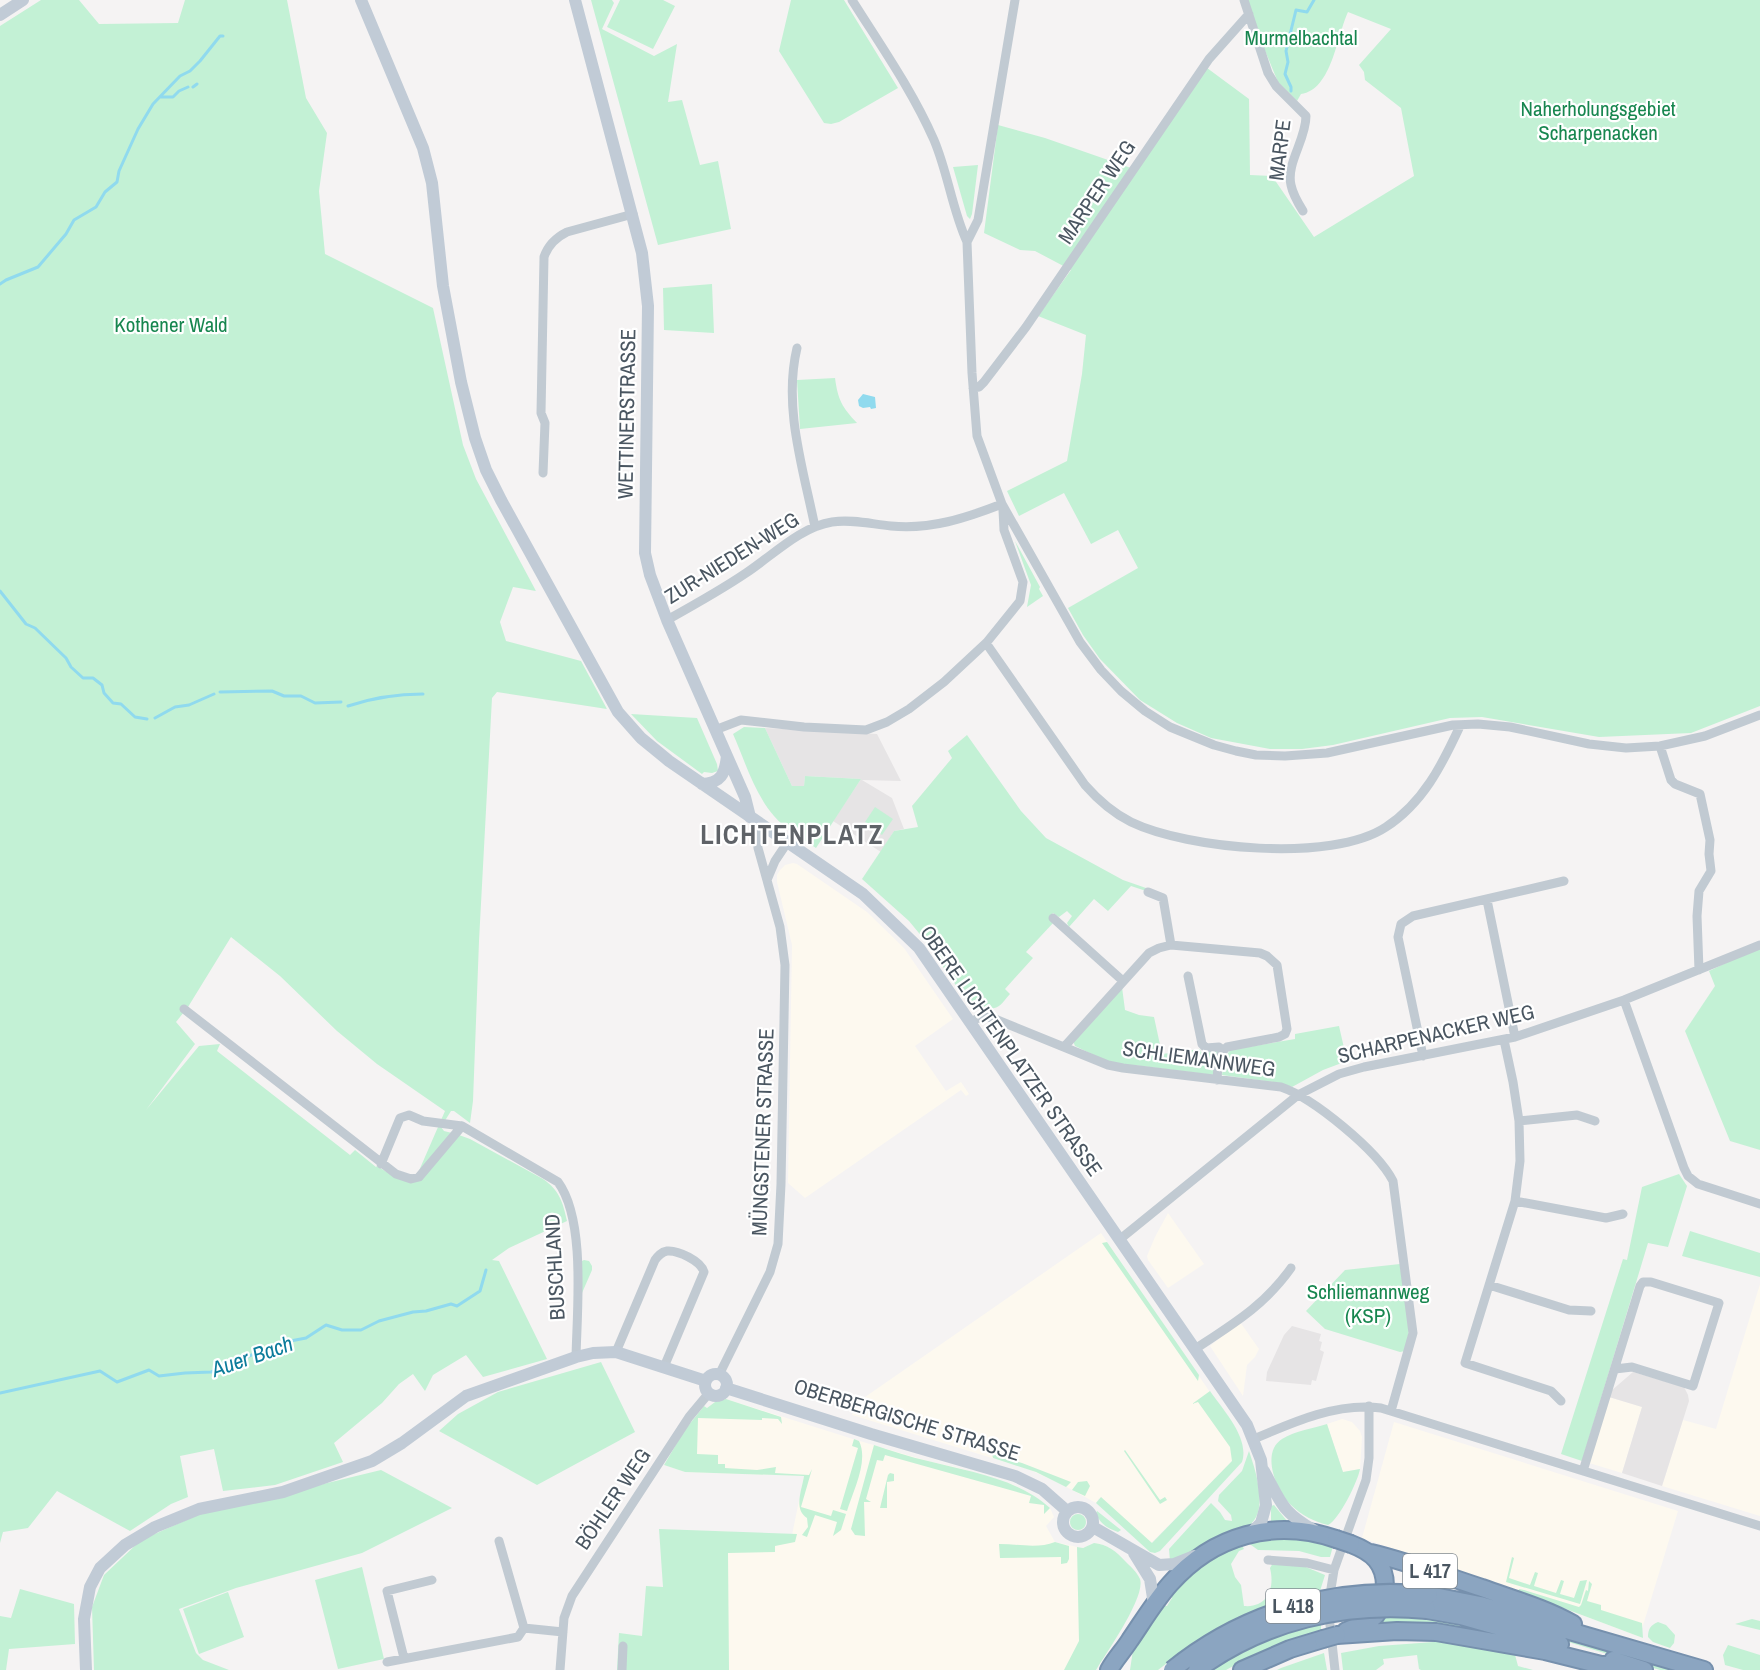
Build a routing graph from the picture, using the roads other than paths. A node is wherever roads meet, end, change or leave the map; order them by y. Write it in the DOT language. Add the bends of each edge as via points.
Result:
graph roads {
  1 [pos="23,0"];
  2 [pos="361,0"];
  3 [pos="575,0"];
  4 [pos="852,0"];
  5 [pos="1015,0"];
  6 [pos="1244,0"];
  7 [pos="1249,14"];
  8 [pos="0,15"];
  9 [pos="1303,211"];
  10 [pos="633,214"];
  11 [pos="967,242"];
  12 [pos="797,348"];
  13 [pos="973,388"];
  14 [pos="543,473"];
  15 [pos="1002,504"];
  16 [pos="815,526"];
  17 [pos="667,620"];
  18 [pos="986,643"];
  19 [pos="1760,716"];
  20 [pos="1460,726"];
  21 [pos="715,730"];
  22 [pos="1660,746"];
  23 [pos="727,756"];
  24 [pos="702,784"];
  25 [pos="753,820"];
  26 [pos="787,843"];
  27 [pos="766,880"];
  28 [pos="1564,881"];
  29 [pos="1148,892"];
  30 [pos="1487,900"];
  31 [pos="1068,916"];
  32 [pos="1171,945"];
  33 [pos="1760,945"];
  34 [pos="1699,970"];
  35 [pos="1188,976"];
  36 [pos="1123,981"];
  37 [pos="1624,999"];
  38 [pos="184,1009"];
  39 [pos="971,1022"];
  40 [pos="1515,1037"];
  41 [pos="1504,1040"];
  42 [pos="1064,1047"];
  43 [pos="1223,1050"];
  44 [pos="1423,1056"];
  45 [pos="1217,1080"];
  46 [pos="1298,1095"];
  47 [pos="1519,1121"];
  48 [pos="1595,1121"];
  49 [pos="462,1126"];
  50 [pos="381,1164"];
  51 [pos="1515,1200"];
  52 [pos="1760,1204"];
  53 [pos="1623,1214"];
  54 [pos="1119,1240"];
  55 [pos="1291,1268"];
  56 [pos="1489,1285"];
  57 [pos="1591,1311"];
  58 [pos="1195,1349"];
  59 [pos="616,1352"];
  60 [pos="576,1357"];
  61 [pos="664,1367"];
  62 [pos="1615,1369"];
  63 [pos="719,1375"];
  64 [pos="707,1387"];
  65 [pos="726,1388"];
  66 [pos="1562,1401"];
  67 [pos="1369,1407"];
  68 [pos="1391,1411"];
  69 [pos="1254,1439"];
  70 [pos="1263,1470"];
  71 [pos="1583,1471"];
  72 [pos="1067,1511"];
  73 [pos="1760,1526"];
  74 [pos="1093,1527"];
  75 [pos="1317,1532"];
  76 [pos="1244,1535"];
  77 [pos="499,1541"];
  78 [pos="1132,1551"];
  79 [pos="1207,1552"];
  80 [pos="1371,1553"];
  81 [pos="1268,1560"];
  82 [pos="1334,1569"];
  83 [pos="432,1580"];
  84 [pos="1428,1602"];
  85 [pos="1154,1604"];
  86 [pos="524,1628"];
  87 [pos="563,1632"];
  88 [pos="1330,1637"];
  89 [pos="1602,1641"];
  90 [pos="1128,1643"];
  91 [pos="623,1646"];
  92 [pos="404,1658"];
  93 [pos="387,1662"];
  94 [pos="1623,1664"];
  95 [pos="86,1670"];
  96 [pos="560,1670"];
  97 [pos="622,1670"];
  98 [pos="1109,1670"];
  99 [pos="1124,1670"];
  100 [pos="1172,1670"];
  101 [pos="1197,1670"];
  102 [pos="1242,1670"];
  103 [pos="1335,1670"];
  104 [pos="1644,1670"];
  105 [pos="1704,1670"];
  1 -- 8 [label="street"];
  2 -- 24 [label="street, OBERE LICHTENPLATZER STRASSE" via="423,148 432,183 451,336 486,470 618,712 641,738"];
  3 -- 10 [label="street, WETTINERSTRASSE"];
  4 -- 11 [label="street" via="921,113"];
  5 -- 11 [label="street" via="978,220"];
  6 -- 7 [label="street, MARPE"];
  7 -- 9 [label="street, MARPE" via="1268,73 1306,116 1291,183"];
  7 -- 13 [label="street, MARPER WEG" via="1209,59 1026,327 984,382"];
  10 -- 14 [label="street" via="567,232 546,249"];
  10 -- 17 [label="street, WETTINERSTRASSE" via="648,306 645,553"];
  11 -- 13 [label="street"];
  12 -- 16 [label="street, ZUR-NIEDEN-WEG" via="792,369 794,418"];
  13 -- 15 [label="street" via="977,436"];
  15 -- 16 [label="street, ZUR-NIEDEN-WEG" via="930,526 848,521"];
  15 -- 18 [label="street" via="1004,530 1023,592"];
  15 -- 20 [label="street" via="1080,642 1101,670 1145,711 1170,727 1236,751 1285,756 1327,753"];
  16 -- 17 [label="street, ZUR-NIEDEN-WEG" via="744,575"];
  17 -- 21 [label="street, WETTINERSTRASSE"];
  18 -- 20 [label="street" via="1099,801 1134,823 1212,843 1299,848 1337,846 1363,839 1385,828 1415,802 1442,765"];
  18 -- 21 [label="street" via="906,711 866,730 741,720"];
  19 -- 22 [label="street" via="1706,736"];
  20 -- 22 [label="street" via="1510,727 1626,748"];
  21 -- 23 [label="street, WETTINERSTRASSE"];
  22 -- 34 [label="street" via="1671,780 1700,794 1710,840 1711,871 1699,891"];
  23 -- 24 [label="street" via="719,780"];
  23 -- 25 [label="street, WETTINERSTRASSE"];
  24 -- 25 [label="street, OBERE LICHTENPLATZER STRASSE"];
  25 -- 26 [label="street, OBERE LICHTENPLATZER STRASSE"];
  25 -- 27 [label="street, MÜNGSTENER STRASSE"];
  26 -- 27 [label="street"];
  26 -- 39 [label="street, OBERE LICHTENPLATZER STRASSE" via="886,914 919,948"];
  27 -- 63 [label="street, MÜNGSTENER STRASSE" via="780,927 785,965 778,1244 770,1272"];
  28 -- 30 [label="street"];
  29 -- 32 [label="street" via="1163,898"];
  30 -- 40 [label="street"];
  30 -- 44 [label="street" via="1413,916 1398,930"];
  31 -- 36 [label="street" via="1057,921"];
  32 -- 36 [label="street" via="1149,953"];
  32 -- 43 [label="street" via="1254,951 1277,965 1285,1034"];
  33 -- 34 [label="street, SCHARPENACKER WEG"];
  34 -- 37 [label="street, SCHARPENACKER WEG"];
  35 -- 43 [label="street" via="1203,1044"];
  36 -- 42 [label="street"];
  37 -- 40 [label="street, SCHARPENACKER WEG"];
  37 -- 52 [label="street" via="1688,1176 1698,1185"];
  38 -- 50 [label="street"];
  39 -- 42 [label="street, SCHLIEMANNWEG" via="986,1016"];
  39 -- 54 [label="street, OBERE LICHTENPLATZER STRASSE"];
  40 -- 41 [label="street, SCHARPENACKER WEG"];
  41 -- 44 [label="street, SCHARPENACKER WEG"];
  41 -- 47 [label="street"];
  42 -- 45 [label="street, SCHLIEMANNWEG" via="1116,1066"];
  43 -- 45 [label="street"];
  44 -- 46 [label="street, SCHARPENACKER WEG" via="1339,1074"];
  45 -- 46 [label="street, SCHLIEMANNWEG" via="1281,1087"];
  46 -- 54 [label="street, SCHARPENACKER WEG"];
  46 -- 68 [label="street, SCHLIEMANNWEG" via="1360,1141 1393,1181 1413,1333"];
  47 -- 48 [label="street" via="1577,1115"];
  47 -- 51 [label="street" via="1520,1161"];
  49 -- 50 [label="street" via="415,1178 396,1174"];
  49 -- 50 [label="street, BUSCHLAND" via="423,1121 409,1115 400,1118"];
  49 -- 60 [label="street, BUSCHLAND" via="558,1182 566,1192 577,1257"];
  51 -- 53 [label="street" via="1606,1218"];
  51 -- 56 [label="street"];
  54 -- 58 [label="street, OBERE LICHTENPLATZER STRASSE"];
  55 -- 58 [label="street" via="1261,1302"];
  56 -- 57 [label="street" via="1569,1310"];
  56 -- 66 [label="street" via="1465,1363 1551,1390"];
  58 -- 69 [label="street, OBERE LICHTENPLATZER STRASSE"];
  59 -- 60 [label="street"];
  59 -- 61 [label="street"];
  59 -- 61 [label="street" via="655,1260 669,1251 696,1261 704,1272"];
  60 -- 95 [label="street" via="466,1396 395,1448 351,1470 283,1492 199,1509 140,1535 116,1552 95,1576 85,1612"];
  61 -- 64 [label="street"];
  62 -- 62 [label="street" via="1632,1367 1693,1386 1719,1302 1643,1282"];
  62 -- 71 [label="street"];
  63 -- 64 [label="street" via="711,1375"];
  63 -- 65 [label="street"];
  64 -- 65 [label="street" via="718,1395"];
  64 -- 87 [label="street, BÖHLER WEG" via="587,1571 568,1605"];
  65 -- 72 [label="street, OBERBERGISCHE STRASSE" via="1015,1476 1042,1489"];
  67 -- 68 [label="street"];
  67 -- 69 [label="street" via="1334,1410"];
  67 -- 82 [label="street" via="1366,1480"];
  68 -- 71 [label="street"];
  69 -- 70 [label="street, OBERE LICHTENPLATZER STRASSE"];
  70 -- 75 [label="street" via="1282,1506"];
  70 -- 76 [label="street" via="1265,1512 1261,1523"];
  71 -- 73 [label="street"];
  72 -- 74 [label="street" via="1072,1507 1085,1508 1092,1515"];
  72 -- 74 [label="street" via="1062,1521 1072,1536 1082,1537"];
  74 -- 78 [label="street"];
  75 -- 76 [label="highway, L 417" via="1279,1530"];
  75 -- 80 [label="highway, L 417"];
  76 -- 79 [label="highway, L 417"];
  77 -- 86 [label="street"];
  78 -- 79 [label="street" via="1165,1566"];
  78 -- 85 [label="street" via="1150,1579"];
  79 -- 85 [label="highway, L 417" via="1180,1574"];
  80 -- 88 [label="highway, L 417" via="1384,1572 1382,1605 1369,1620"];
  80 -- 89 [label="highway, L 417" via="1544,1610"];
  81 -- 82 [label="street"];
  82 -- 103 [label="street" via="1328,1607"];
  83 -- 92 [label="street" via="387,1591"];
  84 -- 89 [label="highway, L 418" via="1480,1605"];
  84 -- 94 [label="highway, L 418"];
  84 -- 100 [label="highway, L 418, bridge" via="1396,1592 1364,1593 1290,1607 1221,1636"];
  84 -- 101 [label="highway, L 418, bridge" via="1308,1618 1233,1647"];
  85 -- 90 [label="highway, L 417"];
  86 -- 87 [label="street"];
  86 -- 92 [label="street" via="518,1637"];
  87 -- 96 [label="street, BÖHLER WEG"];
  88 -- 94 [label="highway, L 417" via="1436,1632 1601,1665"];
  88 -- 102 [label="highway, L 417"];
  89 -- 105 [label="highway, L 417"];
  90 -- 98 [label="highway, L 417"];
  90 -- 99 [label="highway, L 417"];
  91 -- 97 [label="street"];
  92 -- 93 [label="street"];
  94 -- 104 [label="highway, L 417"];
}
